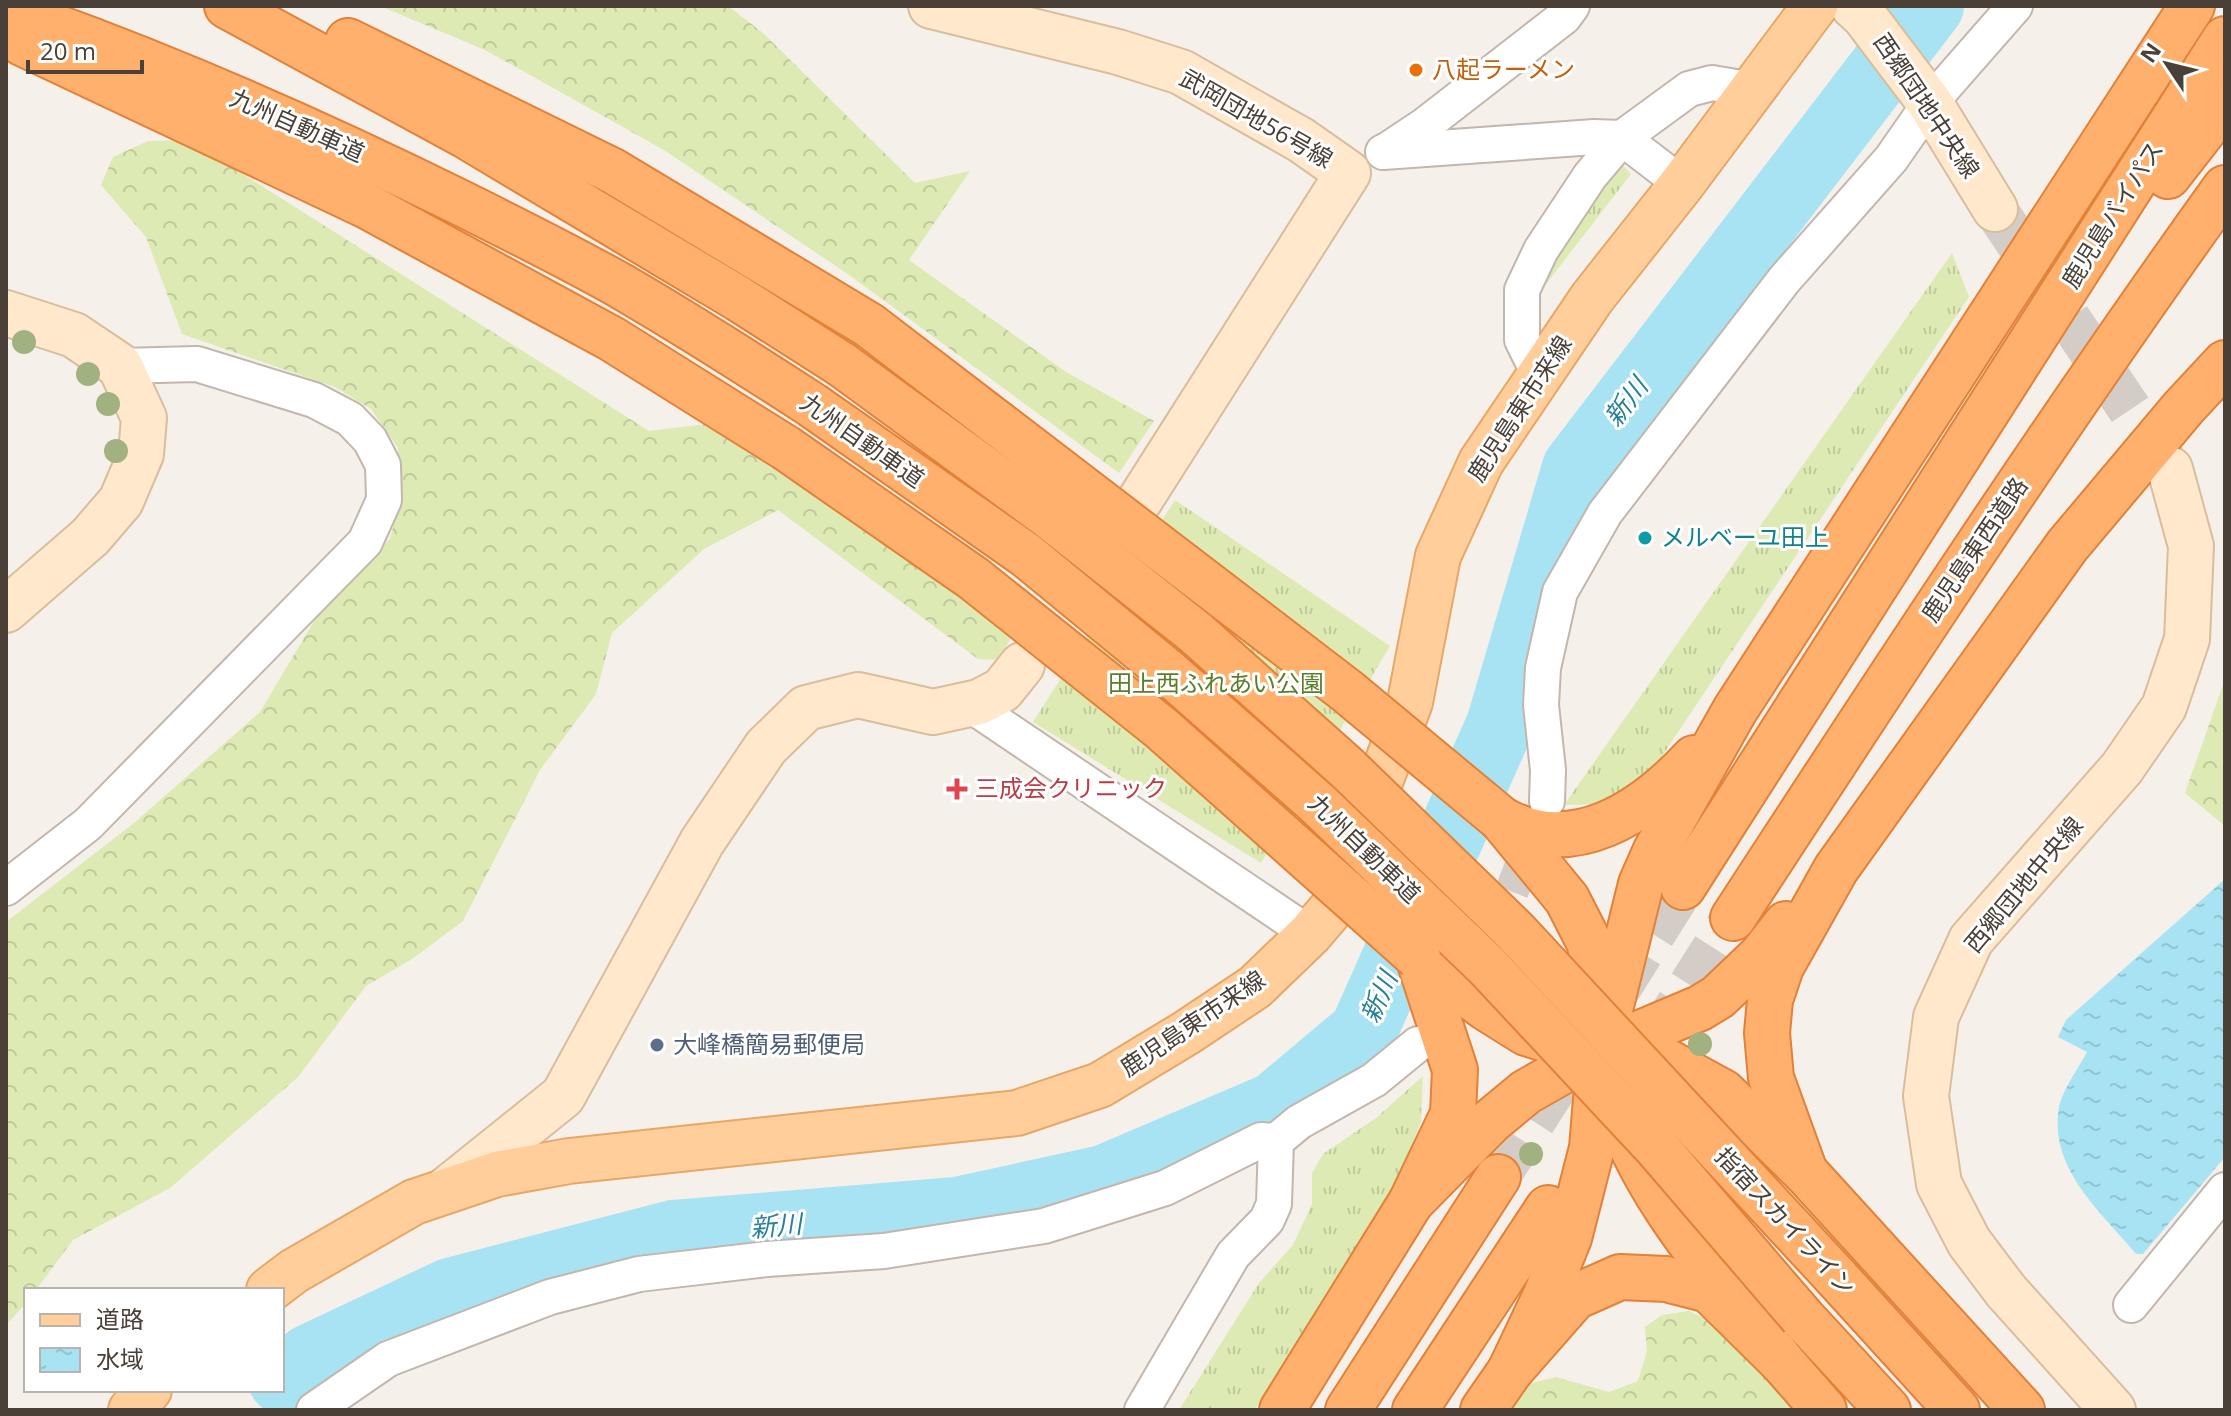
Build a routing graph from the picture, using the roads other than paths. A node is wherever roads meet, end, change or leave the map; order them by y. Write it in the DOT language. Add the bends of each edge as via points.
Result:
graph roads {
  1 [pos="227,6"];
  2 [pos="274,6"];
  3 [pos="931,6"];
  4 [pos="1572,6"];
  5 [pos="1815,6"];
  6 [pos="2015,6"];
  7 [pos="2158,6"];
  8 [pos="2192,6"];
  9 [pos="6,9"];
  10 [pos="1858,11"];
  11 [pos="6,35"];
  12 [pos="2225,39"];
  13 [pos="1753,90"];
  14 [pos="1922,94"];
  15 [pos="2225,103"];
  16 [pos="2115,128"];
  17 [pos="1622,138"];
  18 [pos="1366,163"];
  19 [pos="1682,184"];
  20 [pos="2225,188"];
  21 [pos="1995,209"];
  22 [pos="2225,236"];
  23 [pos="6,313"];
  24 [pos="2225,345"];
  25 [pos="2225,363"];
  26 [pos="120,366"];
  27 [pos="1540,376"];
  28 [pos="2002,390"];
  29 [pos="2184,407"];
  30 [pos="2053,435"];
  31 [pos="2170,469"];
  32 [pos="1140,500"];
  33 [pos="6,610"];
  34 [pos="1022,665"];
  35 [pos="969,704"];
  36 [pos="1735,710"];
  37 [pos="1547,801"];
  38 [pos="1501,819"];
  39 [pos="1836,869"];
  40 [pos="1683,887"];
  41 [pos="6,888"];
  42 [pos="1733,918"];
  43 [pos="1310,934"];
  44 [pos="1418,957"];
  45 [pos="1418,1044"];
  46 [pos="1599,1053"];
  47 [pos="1276,1141"];
  48 [pos="1805,1172"];
  49 [pos="1498,1177"];
  50 [pos="445,1190"];
  51 [pos="2225,1190"];
  52 [pos="1411,1202"];
  53 [pos="1548,1208"];
  54 [pos="272,1288"];
  55 [pos="2131,1305"];
  56 [pos="1782,1362"];
  57 [pos="1510,1371"];
  58 [pos="147,1392"];
  59 [pos="131,1410"];
  60 [pos="314,1410"];
  61 [pos="1142,1410"];
  62 [pos="1282,1410"];
  63 [pos="1348,1410"];
  64 [pos="1415,1410"];
  65 [pos="1483,1410"];
  66 [pos="1824,1410"];
  67 [pos="1888,1410"];
  68 [pos="1957,1410"];
  69 [pos="2022,1410"];
  70 [pos="2113,1410"];
  1 -- 46 [label="highway, 九州自動車道, bridge" via="493,152 727,291 841,364 1050,517 1196,633 1359,779 1516,932"];
  2 -- 38 [label="highway, bridge" via="613,171 869,325 1347,691"];
  3 -- 18 [label="street, 武岡団地56号線" via="1181,72 1301,140"];
  4 -- 18 [label="street" via="1425,125"];
  5 -- 13 [label="main road, 鹿児島東市来線"];
  6 -- 14 [label="street"];
  7 -- 16 [label="highway"];
  8 -- 16 [label="highway"];
  9 -- 46 [label="highway, 九州自動車道, bridge" via="134,55 407,177 618,285 812,405 1026,555 1167,671 1317,803 1466,945"];
  10 -- 14 [label="street, 西郷団地中央線"];
  11 -- 44 [label="highway, bridge" via="365,205 612,339 786,448 973,578 1149,719"];
  12 -- 28 [label="highway, 鹿児島バイパス"];
  13 -- 17 [label="street" via="1712,83 1689,89"];
  13 -- 19 [label="main road, 鹿児島東市来線"];
  14 -- 21 [label="street, 西郷団地中央線"];
  14 -- 37 [label="street" via="1891,159 1784,280 1605,513 1560,592 1543,668"];
  15 -- 28 [label="highway"];
  16 -- 36 [label="highway"];
  17 -- 18 [label="street"];
  17 -- 19 [label="street"];
  17 -- 27 [label="street" via="1541,250 1522,290 1522,340"];
  18 -- 32 [label="street"];
  19 -- 27 [label="main road, 鹿児島東市来線" via="1592,298"];
  20 -- 30 [label="highway, 鹿児島東西道路"];
  22 -- 30 [label="highway"];
  23 -- 26 [label="street" via="74,335"];
  24 -- 29 [label="highway"];
  25 -- 29 [label="highway"];
  26 -- 33 [label="street" via="144,418 141,454 121,501 90,537"];
  26 -- 41 [label="street" via="197,364 314,400 350,419 370,440 383,465 384,500 365,542 88,824"];
  27 -- 43 [label="main road, 鹿児島東市来線" via="1481,462 1438,556 1410,702 1333,907"];
  28 -- 40 [label="highway"];
  29 -- 39 [label="highway" via="2067,546"];
  30 -- 42 [label="highway, 鹿児島東西道路"];
  31 -- 70 [label="street, 西郷団地中央線" via="2191,546 2187,639 2164,707 2122,768 1971,940 1936,1017 1926,1096 1939,1184 1969,1242"];
  34 -- 35 [label="street" via="1002,690"];
  35 -- 43 [label="street"];
  35 -- 50 [label="street" via="933,712 858,695 806,708 766,747 702,842 563,1096"];
  36 -- 38 [label="highway" via="1677,776 1611,822 1552,837"];
  36 -- 46 [label="highway" via="1641,884"];
  38 -- 46 [label="highway" via="1567,899 1590,944"];
  39 -- 46 [label="highway" via="1718,997"];
  39 -- 48 [label="highway" via="1781,967 1770,1000 1771,1078"];
  43 -- 50 [label="main road, 鹿児島東市来線" via="1255,987 1186,1033 1100,1085 1017,1113 569,1161"];
  44 -- 46 [label="highway" via="1511,1025 1555,1044"];
  44 -- 52 [label="highway" via="1455,1070 1453,1114"];
  45 -- 47 [label="street" via="1374,1080"];
  46 -- 48 [label="highway" via="1668,1062 1723,1092"];
  46 -- 52 [label="highway" via="1526,1092"];
  46 -- 56 [label="highway" via="1636,1160"];
  46 -- 57 [label="highway" via="1592,1148 1569,1238"];
  46 -- 67 [label="highway, 指宿スカイライン, bridge" via="1656,1147"];
  46 -- 68 [label="highway, 指宿スカイライン, bridge" via="1836,1277"];
  47 -- 60 [label="street" via="1261,1140 1165,1188 1044,1226 884,1251 639,1274 550,1297 388,1359"];
  47 -- 61 [label="street" via="1274,1204 1267,1220 1233,1255"];
  48 -- 69 [label="highway"];
  49 -- 63 [label="highway"];
  50 -- 54 [label="main road, 鹿児島東市来線" via="414,1202"];
  51 -- 55 [label="street"];
  52 -- 62 [label="highway"];
  53 -- 64 [label="highway"];
  56 -- 57 [label="highway" via="1709,1290 1666,1279 1620,1277 1575,1297"];
  56 -- 66 [label="highway"];
  57 -- 65 [label="highway"];
  58 -- 59 [label="main road"];
}
